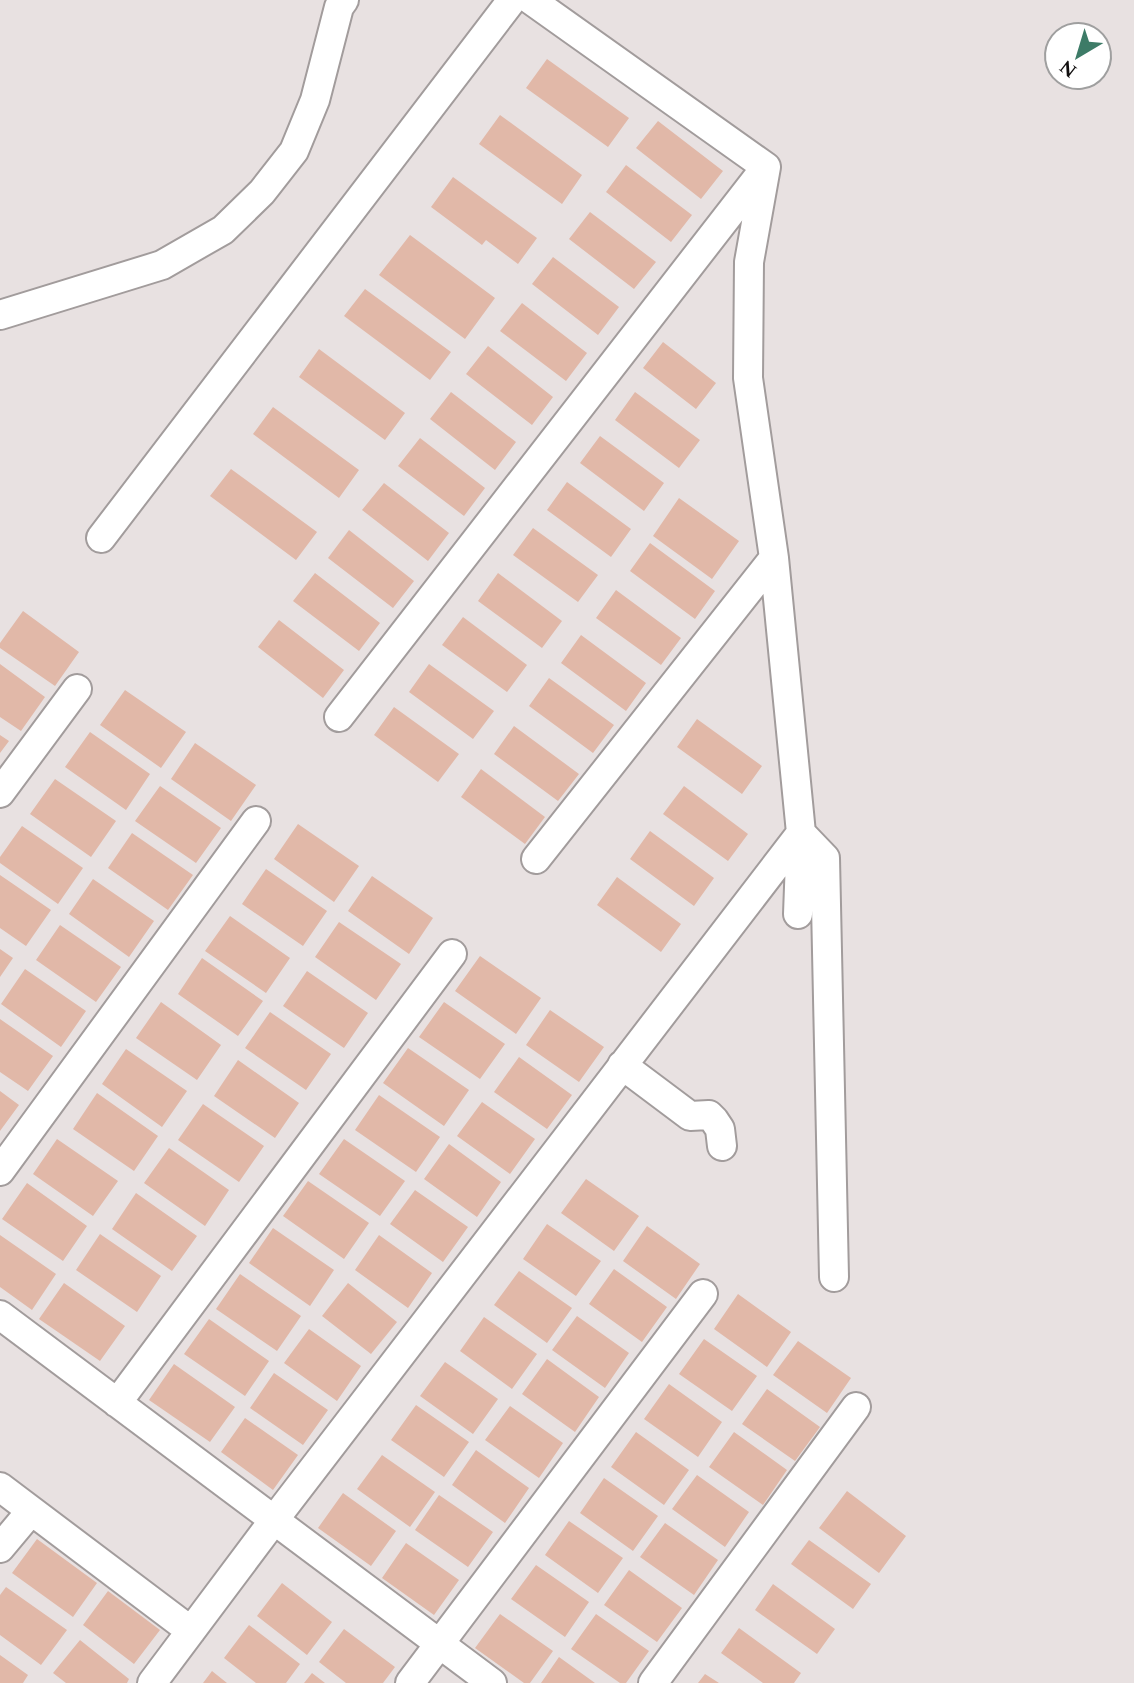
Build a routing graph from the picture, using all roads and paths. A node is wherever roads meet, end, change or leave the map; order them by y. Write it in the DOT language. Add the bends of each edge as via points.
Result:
graph roads {
  1 [pos="344,0"];
  2 [pos="512,0"];
  3 [pos="531,0"];
  4 [pos="765,167"];
  5 [pos="0,315"];
  6 [pos="101,538"];
  7 [pos="774,558"];
  8 [pos="76,689"];
  9 [pos="339,717"];
  10 [pos="0,793"];
  11 [pos="256,821"];
  12 [pos="801,833"];
  13 [pos="536,859"];
  14 [pos="797,914"];
  15 [pos="453,954"];
  16 [pos="622,1065"];
  17 [pos="722,1146"];
  18 [pos="0,1171"];
  19 [pos="834,1277"];
  20 [pos="703,1294"];
  21 [pos="0,1315"];
  22 [pos="117,1403"];
  23 [pos="856,1408"];
  24 [pos="0,1487"];
  25 [pos="31,1511"];
  26 [pos="274,1520"];
  27 [pos="0,1548"];
  28 [pos="191,1631"];
  29 [pos="440,1644"];
  30 [pos="152,1683"];
  31 [pos="410,1683"];
  32 [pos="492,1683"];
  33 [pos="653,1683"];
  1 -- 5 [label="street" via="315,100 294,151 262,192 223,230 162,265"];
  2 -- 6 [label="street"];
  3 -- 4 [label="street"];
  4 -- 7 [label="street" via="749,262 748,378"];
  4 -- 9 [label="street"];
  7 -- 12 [label="street"];
  7 -- 13 [label="street"];
  8 -- 10 [label="street"];
  11 -- 18 [label="street"];
  12 -- 14 [label="street"];
  12 -- 16 [label="street"];
  12 -- 19 [label="street" via="825,858"];
  15 -- 22 [label="street"];
  16 -- 17 [label="street" via="690,1116 709,1115 720,1129"];
  16 -- 26 [label="street"];
  20 -- 29 [label="street"];
  21 -- 22 [label="street"];
  22 -- 26 [label="street"];
  23 -- 33 [label="street"];
  24 -- 25 [label="street"];
  25 -- 27 [label="street"];
  25 -- 28 [label="street"];
  26 -- 28 [label="street"];
  26 -- 29 [label="street"];
  28 -- 30 [label="street"];
  29 -- 31 [label="street"];
  29 -- 32 [label="street"];
}
